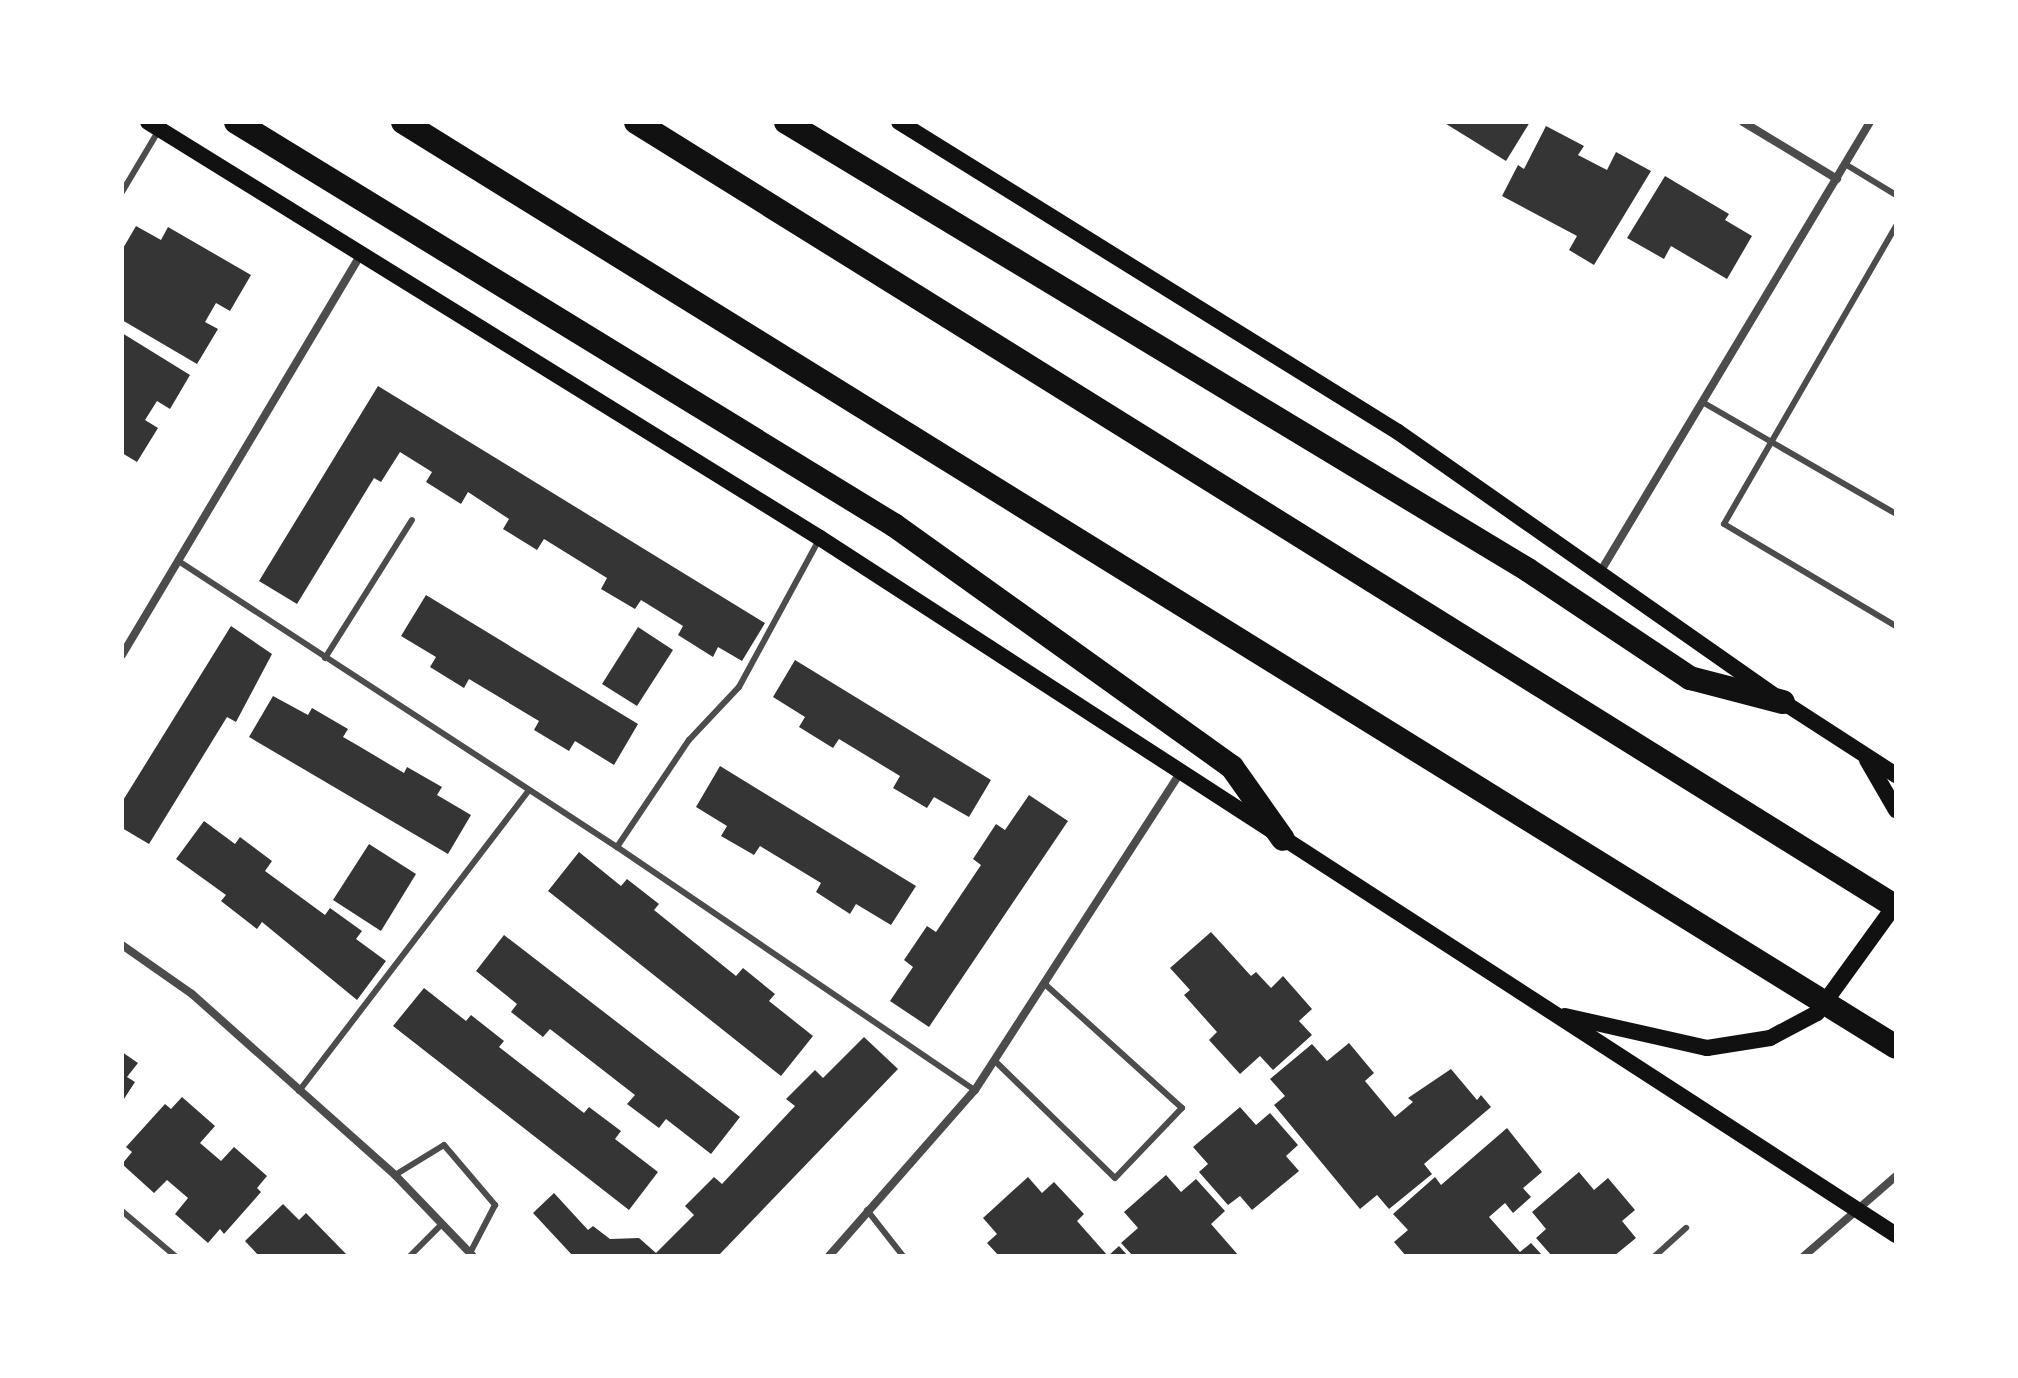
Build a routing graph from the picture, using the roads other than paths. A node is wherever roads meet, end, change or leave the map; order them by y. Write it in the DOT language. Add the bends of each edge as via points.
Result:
graph roads {
  1 [pos="236,122"];
  2 [pos="403,122"];
  3 [pos="636,122"];
  4 [pos="786,122"];
  5 [pos="899,122"];
  6 [pos="1743,122"];
  7 [pos="1870,122"];
  8 [pos="154,126"];
  9 [pos="1845,164"];
  10 [pos="1837,179"];
  11 [pos="122,192"];
  12 [pos="1896,195"];
  13 [pos="1896,226"];
  14 [pos="360,255"];
  15 [pos="1704,403"];
  16 [pos="1774,441"];
  17 [pos="1896,514"];
  18 [pos="412,520"];
  19 [pos="820,538"];
  20 [pos="180,562"];
  21 [pos="1599,574"];
  22 [pos="1896,626"];
  23 [pos="122,655"];
  24 [pos="325,658"];
  25 [pos="1783,702"];
  26 [pos="1866,757"];
  27 [pos="1180,773"];
  28 [pos="1896,775"];
  29 [pos="528,792"];
  30 [pos="1896,810"];
  31 [pos="1283,839"];
  32 [pos="617,847"];
  33 [pos="1896,906"];
  34 [pos="122,945"];
  35 [pos="1045,984"];
  36 [pos="1552,1012"];
  37 [pos="1896,1047"];
  38 [pos="996,1062"];
  39 [pos="975,1090"];
  40 [pos="299,1091"];
  41 [pos="395,1175"];
  42 [pos="1896,1176"];
  43 [pos="867,1210"];
  44 [pos="122,1211"];
  45 [pos="442,1224"];
  46 [pos="1686,1228"];
  47 [pos="1896,1235"];
  48 [pos="472,1255"];
  49 [pos="175,1256"];
  50 [pos="410,1256"];
  51 [pos="829,1256"];
  52 [pos="903,1256"];
  53 [pos="1655,1256"];
  54 [pos="1804,1256"];
  1 -- 31 [label="highway" via="894,525 1232,767"];
  2 -- 37 [label="highway"];
  3 -- 33 [label="highway"];
  4 -- 25 [label="highway" via="1505,556 1690,678"];
  5 -- 21 [label="main road" via="1398,432"];
  6 -- 10 [label="street"];
  7 -- 9 [label="street"];
  8 -- 11 [label="lane"];
  8 -- 14 [label="main road"];
  9 -- 10 [label="street"];
  9 -- 12 [label="lane"];
  10 -- 15 [label="street"];
  13 -- 16 [label="lane"];
  14 -- 19 [label="main road"];
  14 -- 20 [label="street"];
  15 -- 16 [label="lane"];
  15 -- 21 [label="street"];
  16 -- 17 [label="lane"];
  16 -- 22 [label="lane" via="1724,524"];
  18 -- 24 [label="lane"];
  19 -- 27 [label="main road"];
  19 -- 32 [label="lane" via="739,687 689,740"];
  20 -- 23 [label="street"];
  20 -- 24 [label="lane"];
  21 -- 25 [label="main road"];
  24 -- 29 [label="lane"];
  25 -- 26 [label="main road"];
  26 -- 28 [label="main road"];
  26 -- 30 [label="main road"];
  27 -- 31 [label="main road"];
  27 -- 35 [label="street"];
  29 -- 32 [label="lane"];
  29 -- 40 [label="lane"];
  31 -- 36 [label="main road"];
  32 -- 39 [label="lane"];
  33 -- 36 [label="main road" via="1817,1013 1770,1038 1707,1048"];
  34 -- 40 [label="street" via="192,994"];
  35 -- 38 [label="street"];
  35 -- 38 [label="lane" via="1182,1108 1115,1178"];
  36 -- 47 [label="main road"];
  38 -- 39 [label="street"];
  39 -- 43 [label="street"];
  40 -- 41 [label="street"];
  41 -- 45 [label="street"];
  41 -- 48 [label="lane" via="444,1145 495,1205"];
  42 -- 54 [label="street"];
  43 -- 51 [label="street"];
  43 -- 52 [label="lane"];
  44 -- 49 [label="lane"];
  45 -- 48 [label="street"];
  45 -- 50 [label="lane"];
  46 -- 53 [label="lane"];
}
